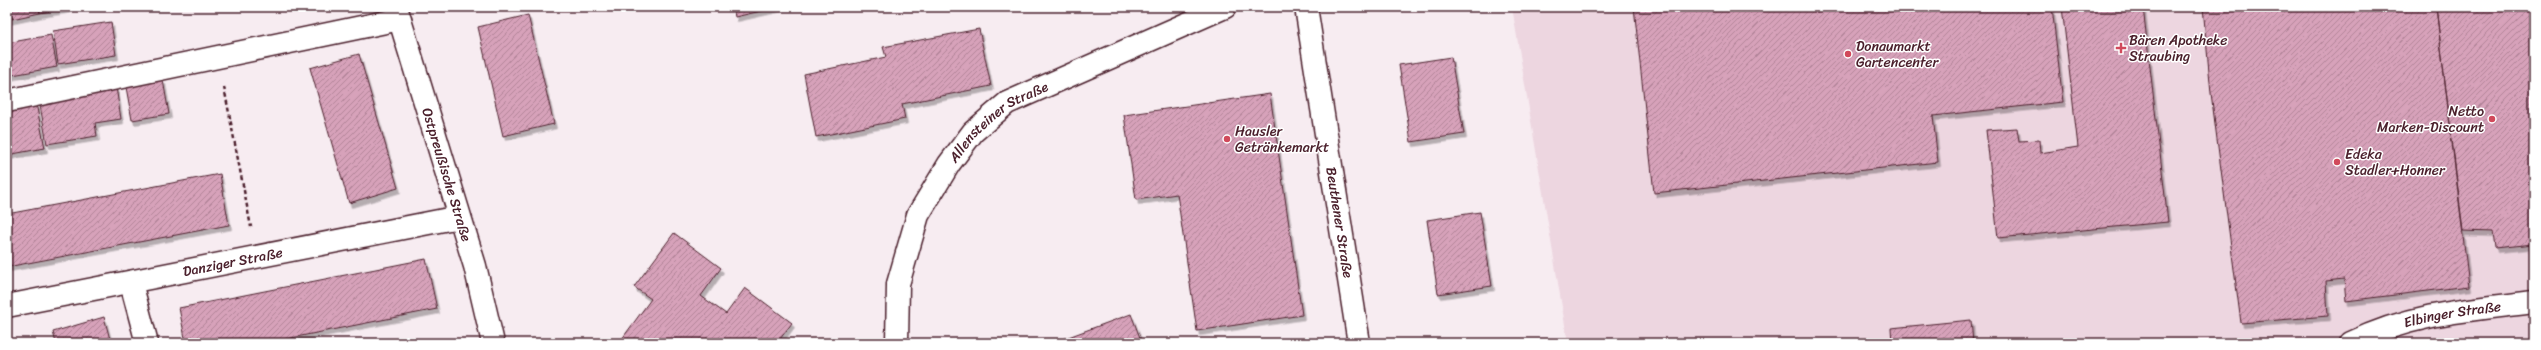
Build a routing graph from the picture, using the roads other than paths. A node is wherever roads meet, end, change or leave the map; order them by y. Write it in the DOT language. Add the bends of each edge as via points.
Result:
graph roads {
  1 [pos="1224,7"];
  2 [pos="1306,7"];
  3 [pos="398,13"];
  4 [pos="7,101"];
  5 [pos="459,217"];
  6 [pos="131,283"];
  7 [pos="2534,302"];
  8 [pos="7,306"];
  9 [pos="147,343"];
  10 [pos="493,343"];
  11 [pos="896,343"];
  12 [pos="1360,343"];
  13 [pos="2351,343"];
  1 -- 11 [label="street, Allensteiner Straße" via="1007,102 974,132 949,164 918,215 898,284"];
  2 -- 12 [label="street, Beuthener Straße"];
  3 -- 4 [label="street" via="218,57"];
  3 -- 5 [label="street, Ostpreußische Straße"];
  5 -- 6 [label="street, Danziger Straße"];
  5 -- 10 [label="street, Ostpreußische Straße" via="475,266"];
  6 -- 8 [label="street, Danziger Straße"];
  6 -- 9 [label="street"];
  7 -- 13 [label="street, Elbinger Straße" via="2436,313 2376,331"];
}
